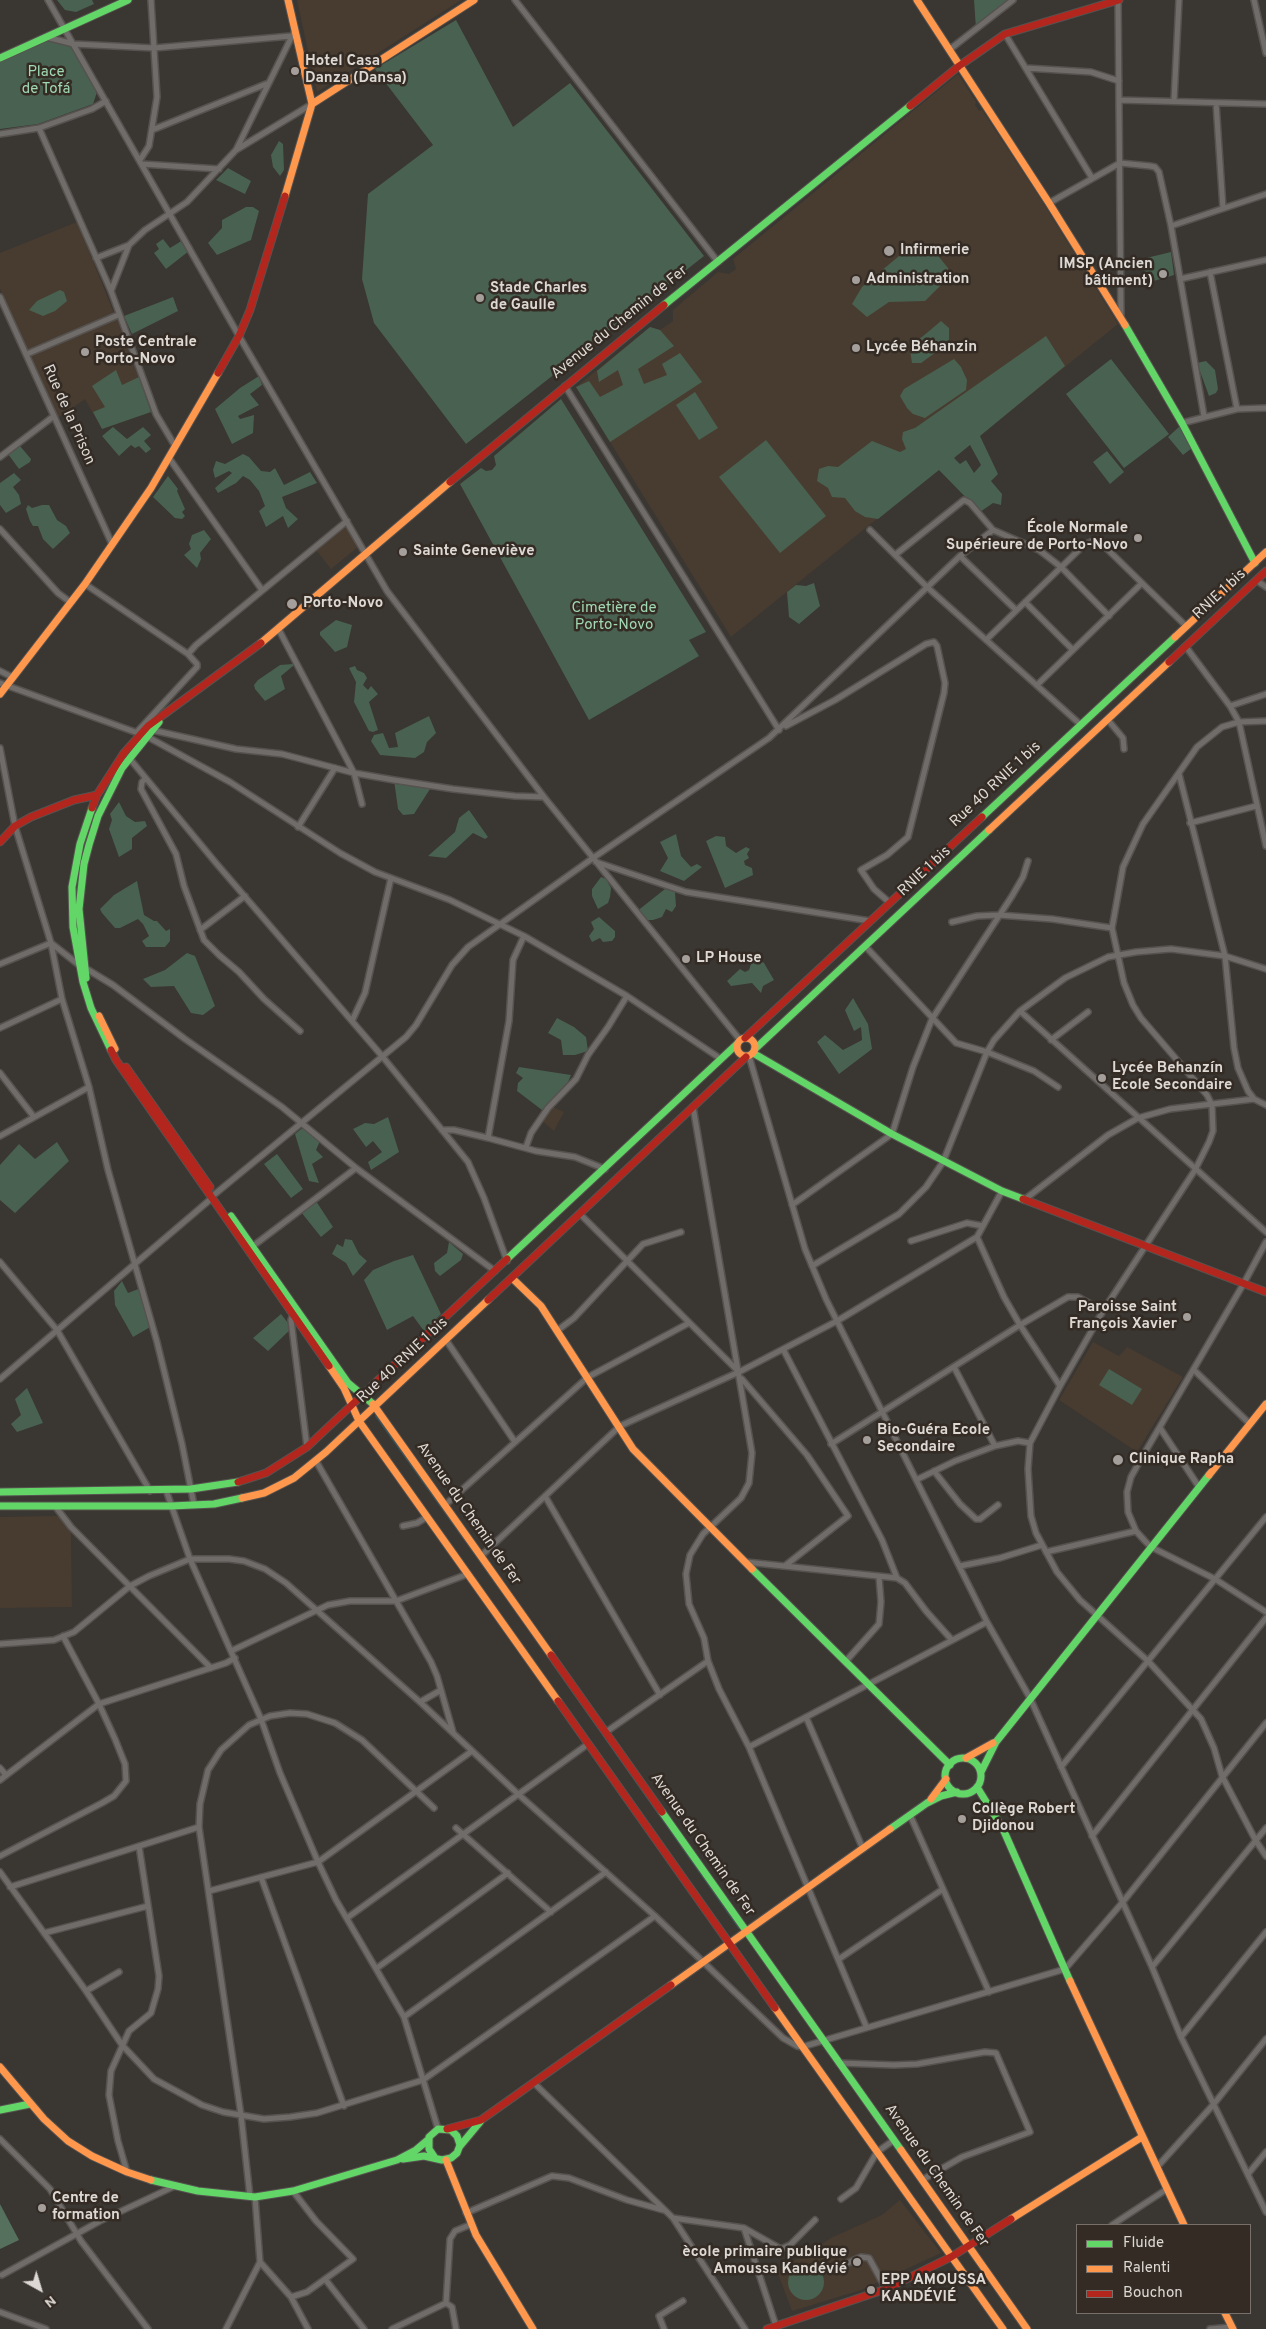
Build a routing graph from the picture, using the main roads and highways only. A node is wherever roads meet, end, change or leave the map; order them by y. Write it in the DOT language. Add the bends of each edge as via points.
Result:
graph roads {
  1 [pos="128,0"];
  2 [pos="288,0"];
  3 [pos="474,0"];
  4 [pos="917,0"];
  5 [pos="1119,0"];
  6 [pos="0,58"];
  7 [pos="959,66"];
  8 [pos="312,104"];
  9 [pos="1266,552"];
  10 [pos="1255,563"];
  11 [pos="1266,571"];
  12 [pos="3,685"];
  13 [pos="0,694"];
  14 [pos="165,715"];
  15 [pos="141,734"];
  16 [pos="97,795"];
  17 [pos="0,842"];
  18 [pos="82,966"];
  19 [pos="741,1041"];
  20 [pos="751,1054"];
  21 [pos="213,1196"];
  22 [pos="512,1278"];
  23 [pos="1266,1292"];
  24 [pos="346,1385"];
  25 [pos="362,1394"];
  26 [pos="352,1404"];
  27 [pos="1266,1404"];
  28 [pos="375,1406"];
  29 [pos="359,1421"];
  30 [pos="0,1492"];
  31 [pos="0,1506"];
  32 [pos="996,1742"];
  33 [pos="966,1758"];
  34 [pos="950,1765"];
  35 [pos="981,1772"];
  36 [pos="946,1779"];
  37 [pos="977,1787"];
  38 [pos="957,1792"];
  39 [pos="927,1804"];
  40 [pos="747,1932"];
  41 [pos="730,1944"];
  42 [pos="0,2067"];
  43 [pos="30,2104"];
  44 [pos="0,2110"];
  45 [pos="482,2120"];
  46 [pos="448,2129"];
  47 [pos="1142,2137"];
  48 [pos="429,2139"];
  49 [pos="460,2147"];
  50 [pos="435,2158"];
  51 [pos="397,2160"];
  52 [pos="446,2160"];
  53 [pos="1184,2224"];
  54 [pos="968,2246"];
  55 [pos="951,2257"];
  56 [pos="1225,2314"];
  57 [pos="1232,2328"];
  58 [pos="533,2329"];
  59 [pos="767,2329"];
  60 [pos="1002,2329"];
  61 [pos="1027,2329"];
  1 -- 6 [label="main road"];
  2 -- 8 [label="main road" via="293,33"];
  3 -- 8 [label="main road"];
  4 -- 7 [label="main road"];
  5 -- 7 [label="main road, Avenue du Chemin de Fer" via="1005,34"];
  7 -- 10 [label="main road" via="1121,319 1182,423"];
  7 -- 14 [label="main road, Avenue du Chemin de Fer" via="565,386 279,630"];
  8 -- 12 [label="main road" via="250,310 238,336 151,488 84,584"];
  9 -- 10 [label="main road, Rue 40 RNIE 1 bis"];
  10 -- 19 [label="main road, Rue 40 RNIE 1 bis"];
  11 -- 20 [label="main road, RNIE 1 bis"];
  12 -- 13 [label="main road"];
  14 -- 15 [label="main road"];
  14 -- 15 [label="main road" via="152,730"];
  15 -- 16 [label="main road" via="108,775"];
  15 -- 18 [label="main road" via="98,816 84,864 79,909"];
  16 -- 17 [label="main road" via="74,800 31,817 15,826"];
  16 -- 18 [label="main road" via="80,844 72,888 73,927"];
  18 -- 21 [label="main road" via="94,1007 119,1058"];
  19 -- 20 [label="main road" via="751,1040"];
  19 -- 20 [label="main road" via="738,1053"];
  19 -- 25 [label="main road, Rue 40 RNIE 1 bis"];
  20 -- 22 [label="main road, Rue 40 RNIE 1 bis"];
  20 -- 23 [label="main road" via="943,1162 1002,1191"];
  21 -- 24 [label="main road"];
  21 -- 24 [label="main road" via="253,1246"];
  22 -- 28 [label="main road, Rue 40 RNIE 1 bis"];
  22 -- 34 [label="main road" via="541,1306 645,1462"];
  24 -- 25 [label="main road, Avenue du Chemin de Fer"];
  24 -- 26 [label="main road"];
  25 -- 26 [label="main road, Rue 40 RNIE 1 bis"];
  25 -- 28 [label="main road, Avenue du Chemin de Fer"];
  26 -- 29 [label="main road"];
  26 -- 30 [label="main road, Rue 40 RNIE 1 bis" via="307,1447 266,1473 235,1483 150,1491"];
  27 -- 32 [label="main road"];
  28 -- 29 [label="main road, Rue 40 RNIE 1 bis"];
  28 -- 40 [label="main road, Avenue du Chemin de Fer"];
  29 -- 31 [label="main road, Rue 40 RNIE 1 bis" via="288,1482 231,1501 171,1506"];
  29 -- 41 [label="main road"];
  32 -- 33 [label="main road"];
  32 -- 35 [label="main road"];
  33 -- 34 [label="main road"];
  33 -- 35 [label="main road"];
  34 -- 36 [label="main road"];
  35 -- 37 [label="main road"];
  36 -- 38 [label="main road"];
  36 -- 39 [label="main road"];
  37 -- 38 [label="main road" via="968,1793"];
  37 -- 47 [label="main road" via="1003,1830"];
  38 -- 39 [label="main road"];
  39 -- 40 [label="main road"];
  40 -- 41 [label="main road"];
  40 -- 54 [label="main road, Avenue du Chemin de Fer"];
  41 -- 45 [label="main road"];
  41 -- 55 [label="main road"];
  42 -- 43 [label="main road"];
  43 -- 44 [label="main road"];
  43 -- 51 [label="main road" via="68,2141 92,2156 126,2172 175,2186 252,2197 293,2191"];
  45 -- 46 [label="main road"];
  45 -- 49 [label="main road"];
  46 -- 48 [label="main road" via="438,2130"];
  46 -- 49 [label="main road" via="457,2136"];
  47 -- 53 [label="main road"];
  47 -- 54 [label="main road"];
  48 -- 50 [label="main road" via="429,2151"];
  48 -- 51 [label="main road"];
  49 -- 52 [label="main road" via="454,2156"];
  50 -- 51 [label="main road" via="424,2156"];
  50 -- 52 [label="main road"];
  52 -- 58 [label="main road" via="466,2213"];
  54 -- 55 [label="main road"];
  54 -- 61 [label="main road, Avenue du Chemin de Fer"];
  55 -- 59 [label="main road" via="886,2289"];
  55 -- 60 [label="main road"];
  56 -- 57 [label="main road"];
}
